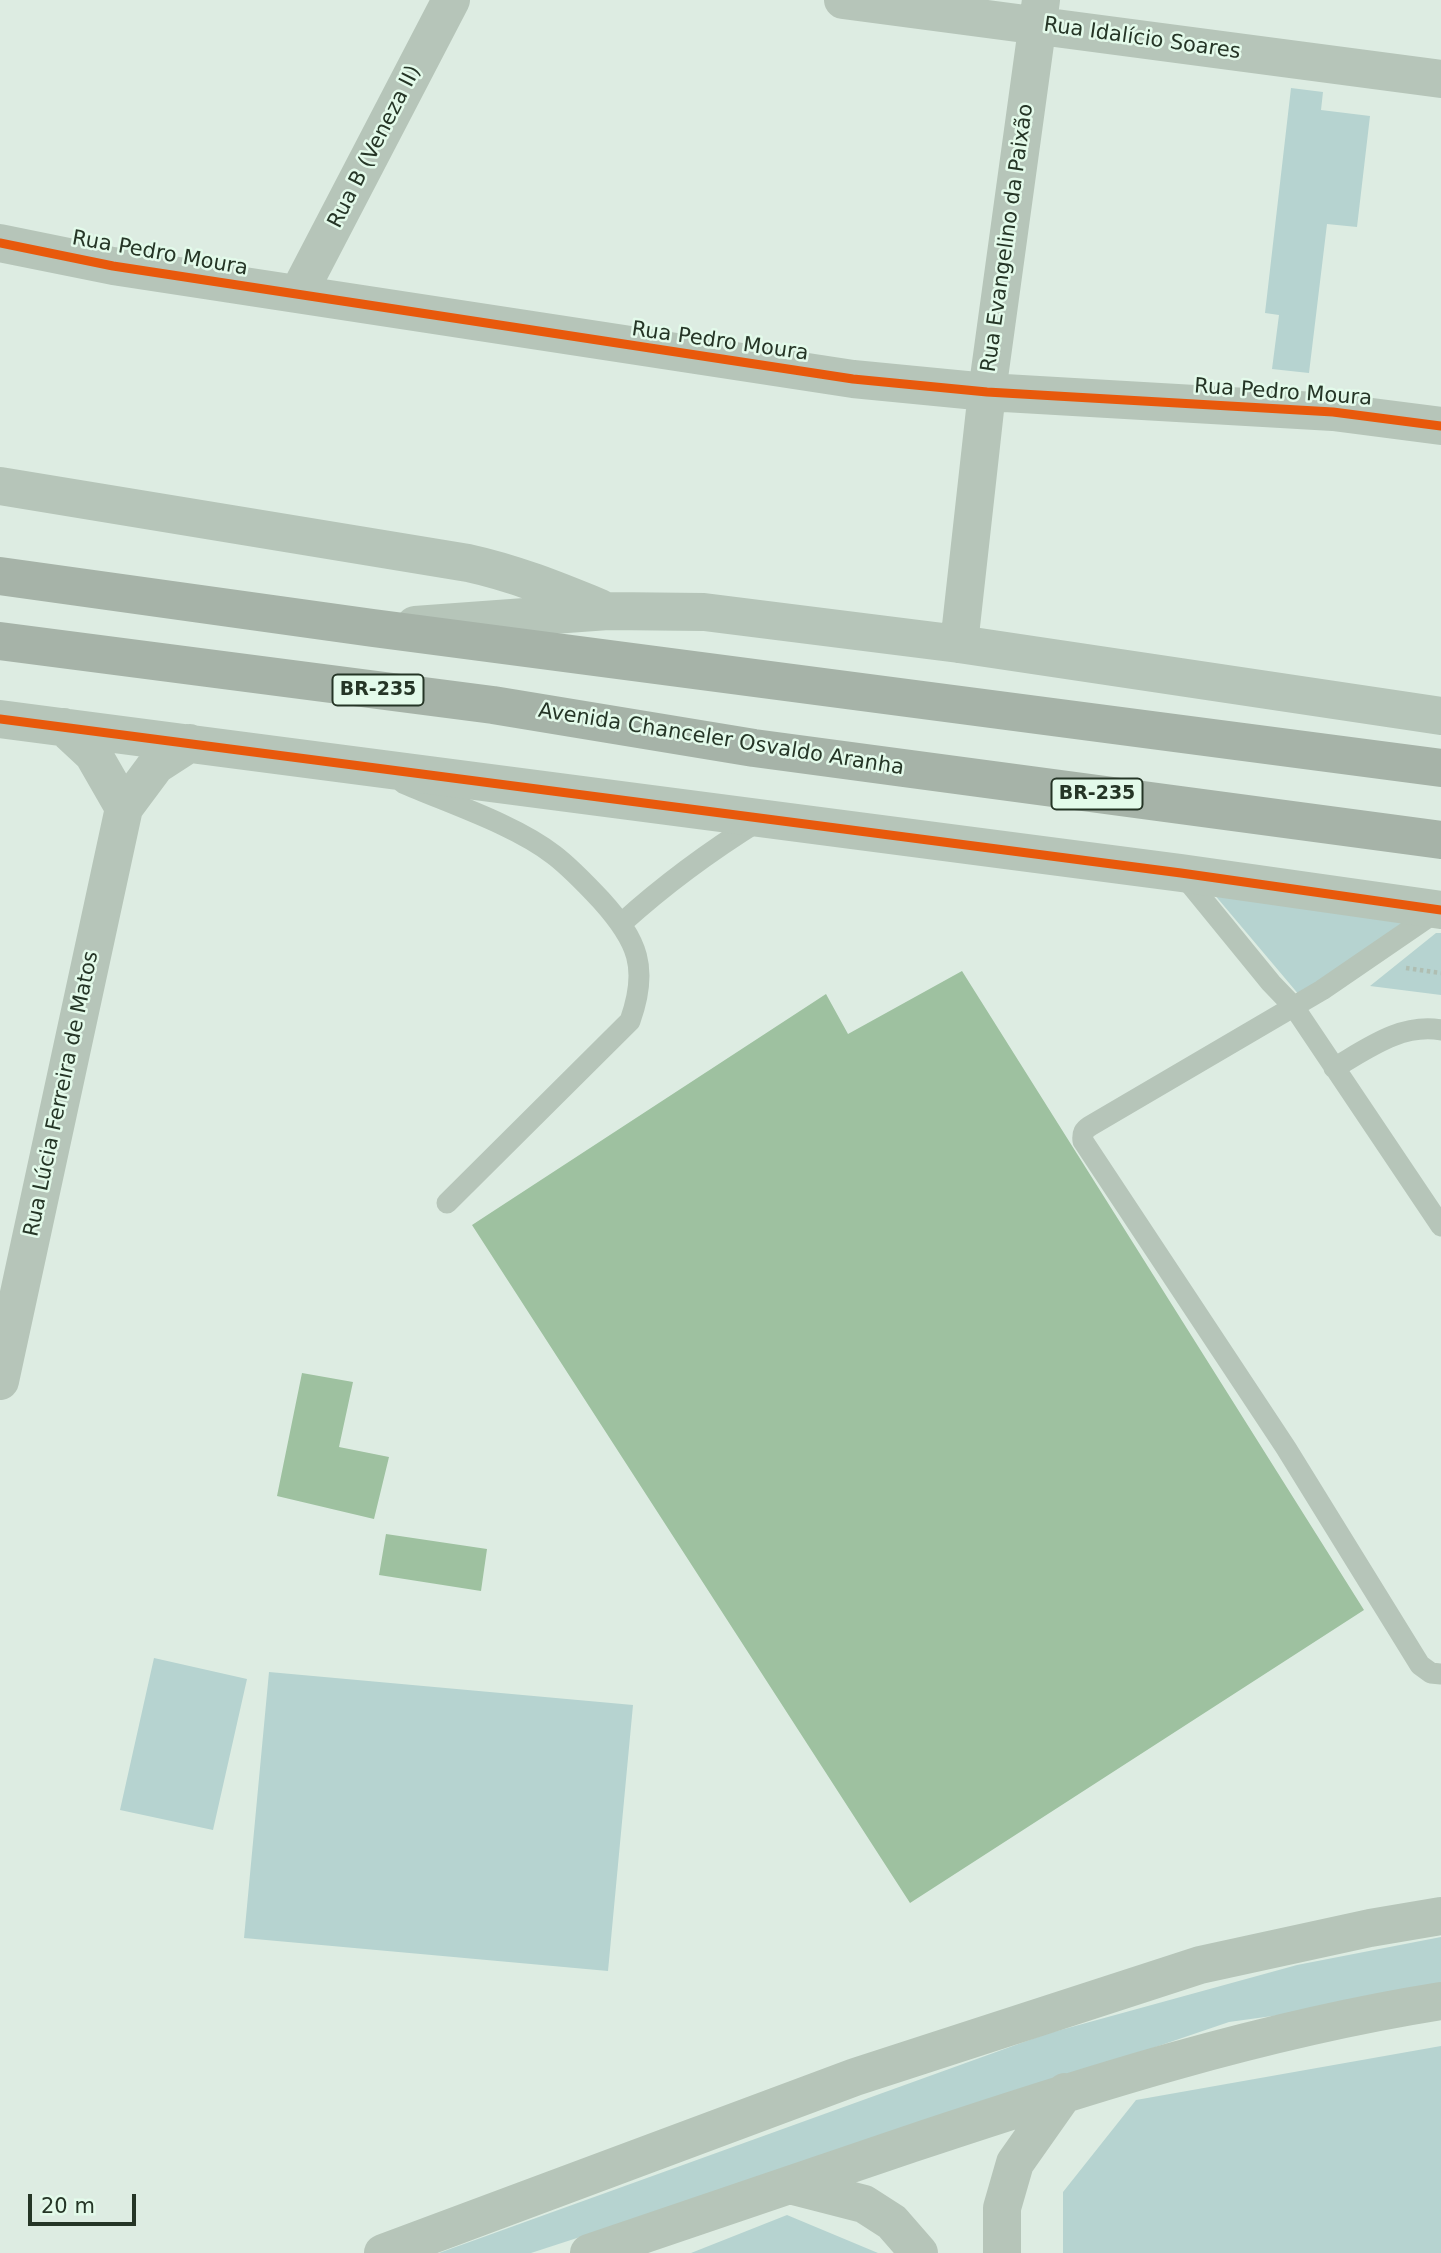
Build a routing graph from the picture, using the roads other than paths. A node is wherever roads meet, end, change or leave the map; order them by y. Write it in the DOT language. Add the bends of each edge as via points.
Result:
graph roads {
  1 [pos="451,0"];
  2 [pos="843,0"];
  3 [pos="1039,12"];
  4 [pos="1441,79"];
  5 [pos="0,243"];
  6 [pos="298,294"];
  7 [pos="987,392"];
  8 [pos="1441,426"];
  9 [pos="0,486"];
  10 [pos="0,576"];
  11 [pos="608,611"];
  12 [pos="373,628"];
  13 [pos="0,641"];
  14 [pos="959,644"];
  15 [pos="1441,716"];
  16 [pos="0,719"];
  17 [pos="64,727"];
  18 [pos="190,743"];
  19 [pos="362,766"];
  20 [pos="1441,768"];
  21 [pos="124,808"];
  22 [pos="764,818"];
  23 [pos="1441,840"];
  24 [pos="1181,873"];
  25 [pos="1440,910"];
  26 [pos="622,923"];
  27 [pos="1294,1007"];
  28 [pos="1441,1030"];
  29 [pos="1334,1068"];
  30 [pos="447,1203"];
  31 [pos="1441,1226"];
  32 [pos="0,1381"];
  33 [pos="1441,1674"];
  34 [pos="1441,1916"];
  35 [pos="1441,2001"];
  36 [pos="1065,2092"];
  37 [pos="790,2185"];
  38 [pos="383,2253"];
  39 [pos="589,2253"];
  40 [pos="919,2253"];
  41 [pos="1002,2253"];
  1 -- 6 [label="street, Rua B (Veneza II)"];
  2 -- 3 [label="street, Rua Idalício Soares"];
  3 -- 4 [label="street, Rua Idalício Soares"];
  3 -- 7 [label="street, Rua Evangelino da Paixão"];
  5 -- 6 [label="street, Rua Pedro Moura" via="113,266"];
  6 -- 7 [label="street, Rua Pedro Moura" via="853,379"];
  7 -- 8 [label="street, Rua Pedro Moura" via="1333,412"];
  7 -- 14 [label="street, Rua Evangelino da Paixão"];
  9 -- 11 [label="street" via="491,568"];
  10 -- 12 [label="main road"];
  11 -- 12 [label="street"];
  11 -- 14 [label="street" via="704,612"];
  12 -- 20 [label="main road"];
  13 -- 23 [label="main road, Avenida Chanceler Osvaldo Aranha / BR-235" via="493,705 754,748"];
  14 -- 15 [label="street"];
  16 -- 17 [label="street"];
  17 -- 18 [label="street"];
  17 -- 21 [label="street" via="93,754"];
  18 -- 19 [label="street"];
  18 -- 21 [label="street" via="156,765"];
  19 -- 22 [label="street"];
  19 -- 26 [label="lane" via="524,836 554,855"];
  21 -- 32 [label="street, Rua Lúcia Ferreira de Matos"];
  22 -- 24 [label="street"];
  22 -- 26 [label="lane" via="715,848"];
  24 -- 25 [label="street"];
  24 -- 27 [label="lane"];
  25 -- 27 [label="lane"];
  26 -- 30 [label="lane" via="640,969 639,996 630,1021"];
  27 -- 29 [label="lane"];
  27 -- 33 [label="lane" via="1090,1126 1084,1130 1083,1141 1286,1448 1420,1665"];
  28 -- 29 [label="lane" via="1423,1028 1387,1037"];
  29 -- 31 [label="lane"];
  34 -- 38 [label="street" via="1200,1965 855,2077"];
  35 -- 36 [label="street" via="1229,2045"];
  36 -- 37 [label="street"];
  36 -- 41 [label="street" via="1015,2163 1002,2207"];
  37 -- 39 [label="street"];
  37 -- 40 [label="street" via="864,2204 892,2222"];
}
